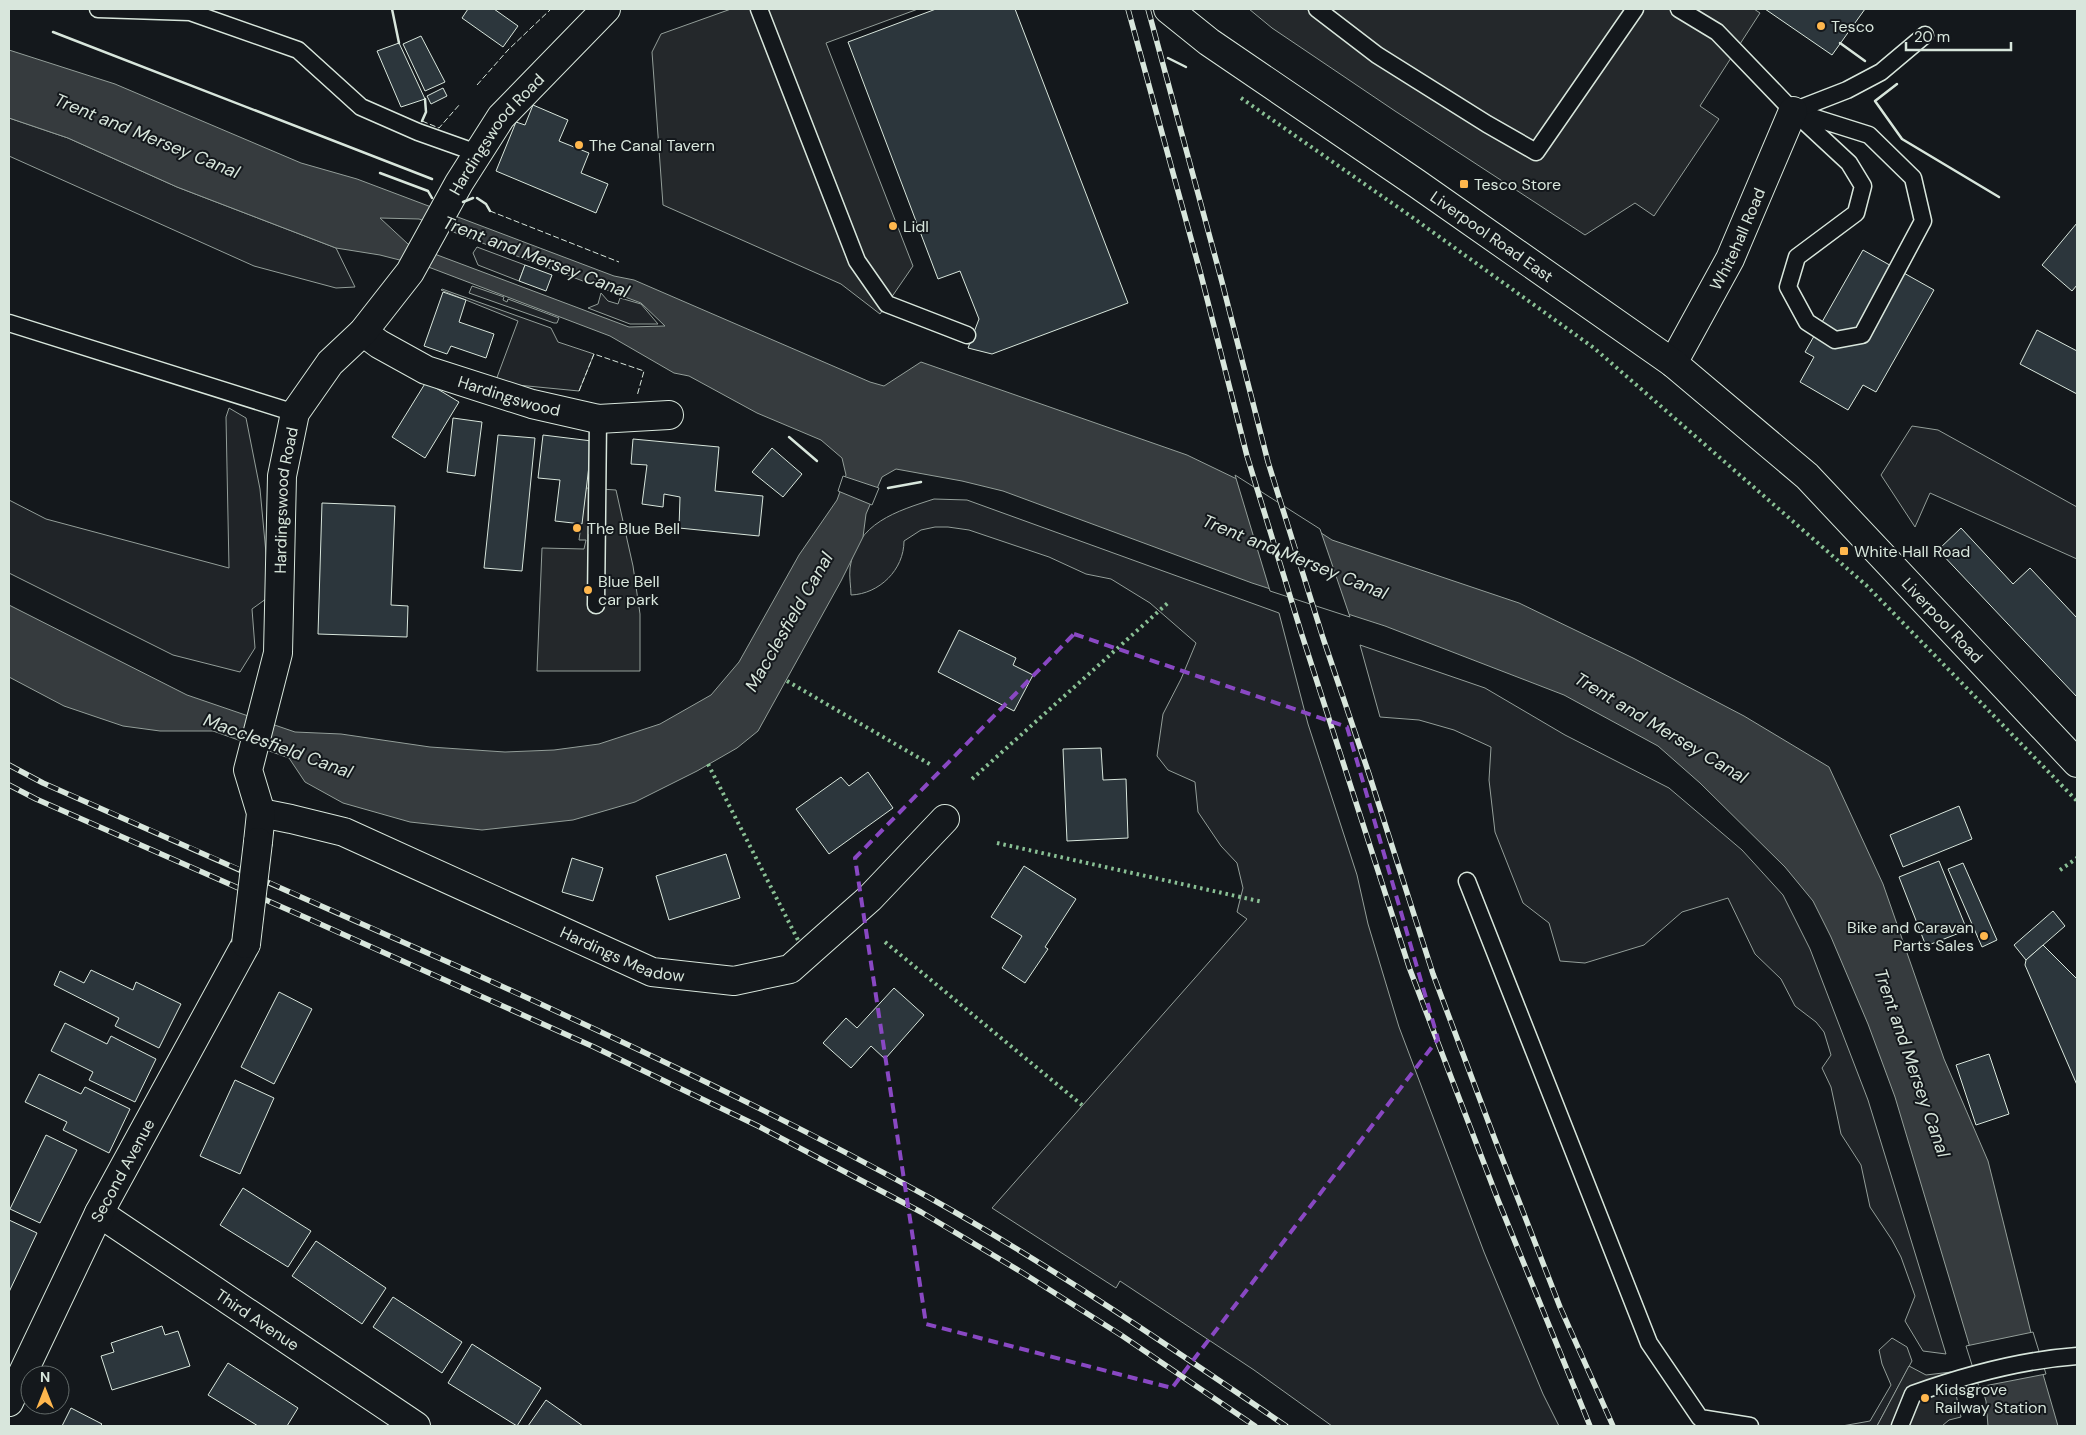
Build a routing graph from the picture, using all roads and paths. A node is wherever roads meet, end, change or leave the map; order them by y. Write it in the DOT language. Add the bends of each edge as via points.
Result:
graph roads {
  1 [pos="98,9"];
  2 [pos="606,9"];
  3 [pos="759,9"];
  4 [pos="1168,9"];
  5 [pos="1317,9"];
  6 [pos="1635,9"];
  7 [pos="1679,9"];
  8 [pos="1925,35"];
  9 [pos="1793,111"];
  10 [pos="477,154"];
  11 [pos="9,323"];
  12 [pos="362,332"];
  13 [pos="967,335"];
  14 [pos="1673,363"];
  15 [pos="294,413"];
  16 [pos="669,415"];
  17 [pos="598,419"];
  18 [pos="1807,476"];
  19 [pos="596,604"];
  20 [pos="2077,763"];
  21 [pos="261,813"];
  22 [pos="945,819"];
  23 [pos="1467,881"];
  24 [pos="246,944"];
  25 [pos="99,1213"];
  26 [pos="2077,1356"];
  27 [pos="9,1402"];
  28 [pos="416,1426"];
  29 [pos="1750,1426"];
  30 [pos="1900,1426"];
  1 -- 10 [label="lane" via="190,12 298,50 362,107"];
  2 -- 10 [label="street, Hardingswood Road" via="501,117"];
  3 -- 13 [label="lane" via="857,260 887,304"];
  4 -- 14 [label="street, Liverpool Road East" via="1208,42"];
  5 -- 6 [label="lane" via="1377,55 1536,152"];
  7 -- 9 [label="lane" via="1717,32"];
  8 -- 9 [label="lane" via="1881,72 1847,90"];
  9 -- 9 [label="lane" via="1869,135 1913,178 1923,221 1862,335 1835,340 1807,322 1788,287 1797,257 1856,213 1863,186 1848,163"];
  9 -- 14 [label="street, Whitehall Road" via="1730,259"];
  10 -- 12 [label="street, Hardingswood Road" via="410,272"];
  11 -- 15 [label="lane"];
  12 -- 15 [label="street, Hardingswood Road" via="330,363"];
  12 -- 17 [label="street, Hardingswood" via="426,370 532,404"];
  14 -- 18 [label="street, Liverpool Road East"];
  15 -- 21 [label="street, Hardingswood Road" via="282,476 278,653 248,770"];
  16 -- 17 [label="street, Hardingswood"];
  17 -- 19 [label="lane"];
  18 -- 20 [label="street, Liverpool Road"];
  21 -- 22 [label="street, Hardings Meadow" via="344,832 652,972 734,981 790,969 870,898"];
  21 -- 24 [label="street, Hardingswood Road, bridge"];
  23 -- 29 [label="lane" via="1649,1343 1700,1418"];
  24 -- 25 [label="street, Second Avenue"];
  25 -- 27 [label="street, Second Avenue"];
  25 -- 28 [label="street, Third Avenue"];
  26 -- 30 [label="lane" via="2048,1358 1954,1380 1913,1394"];
}
